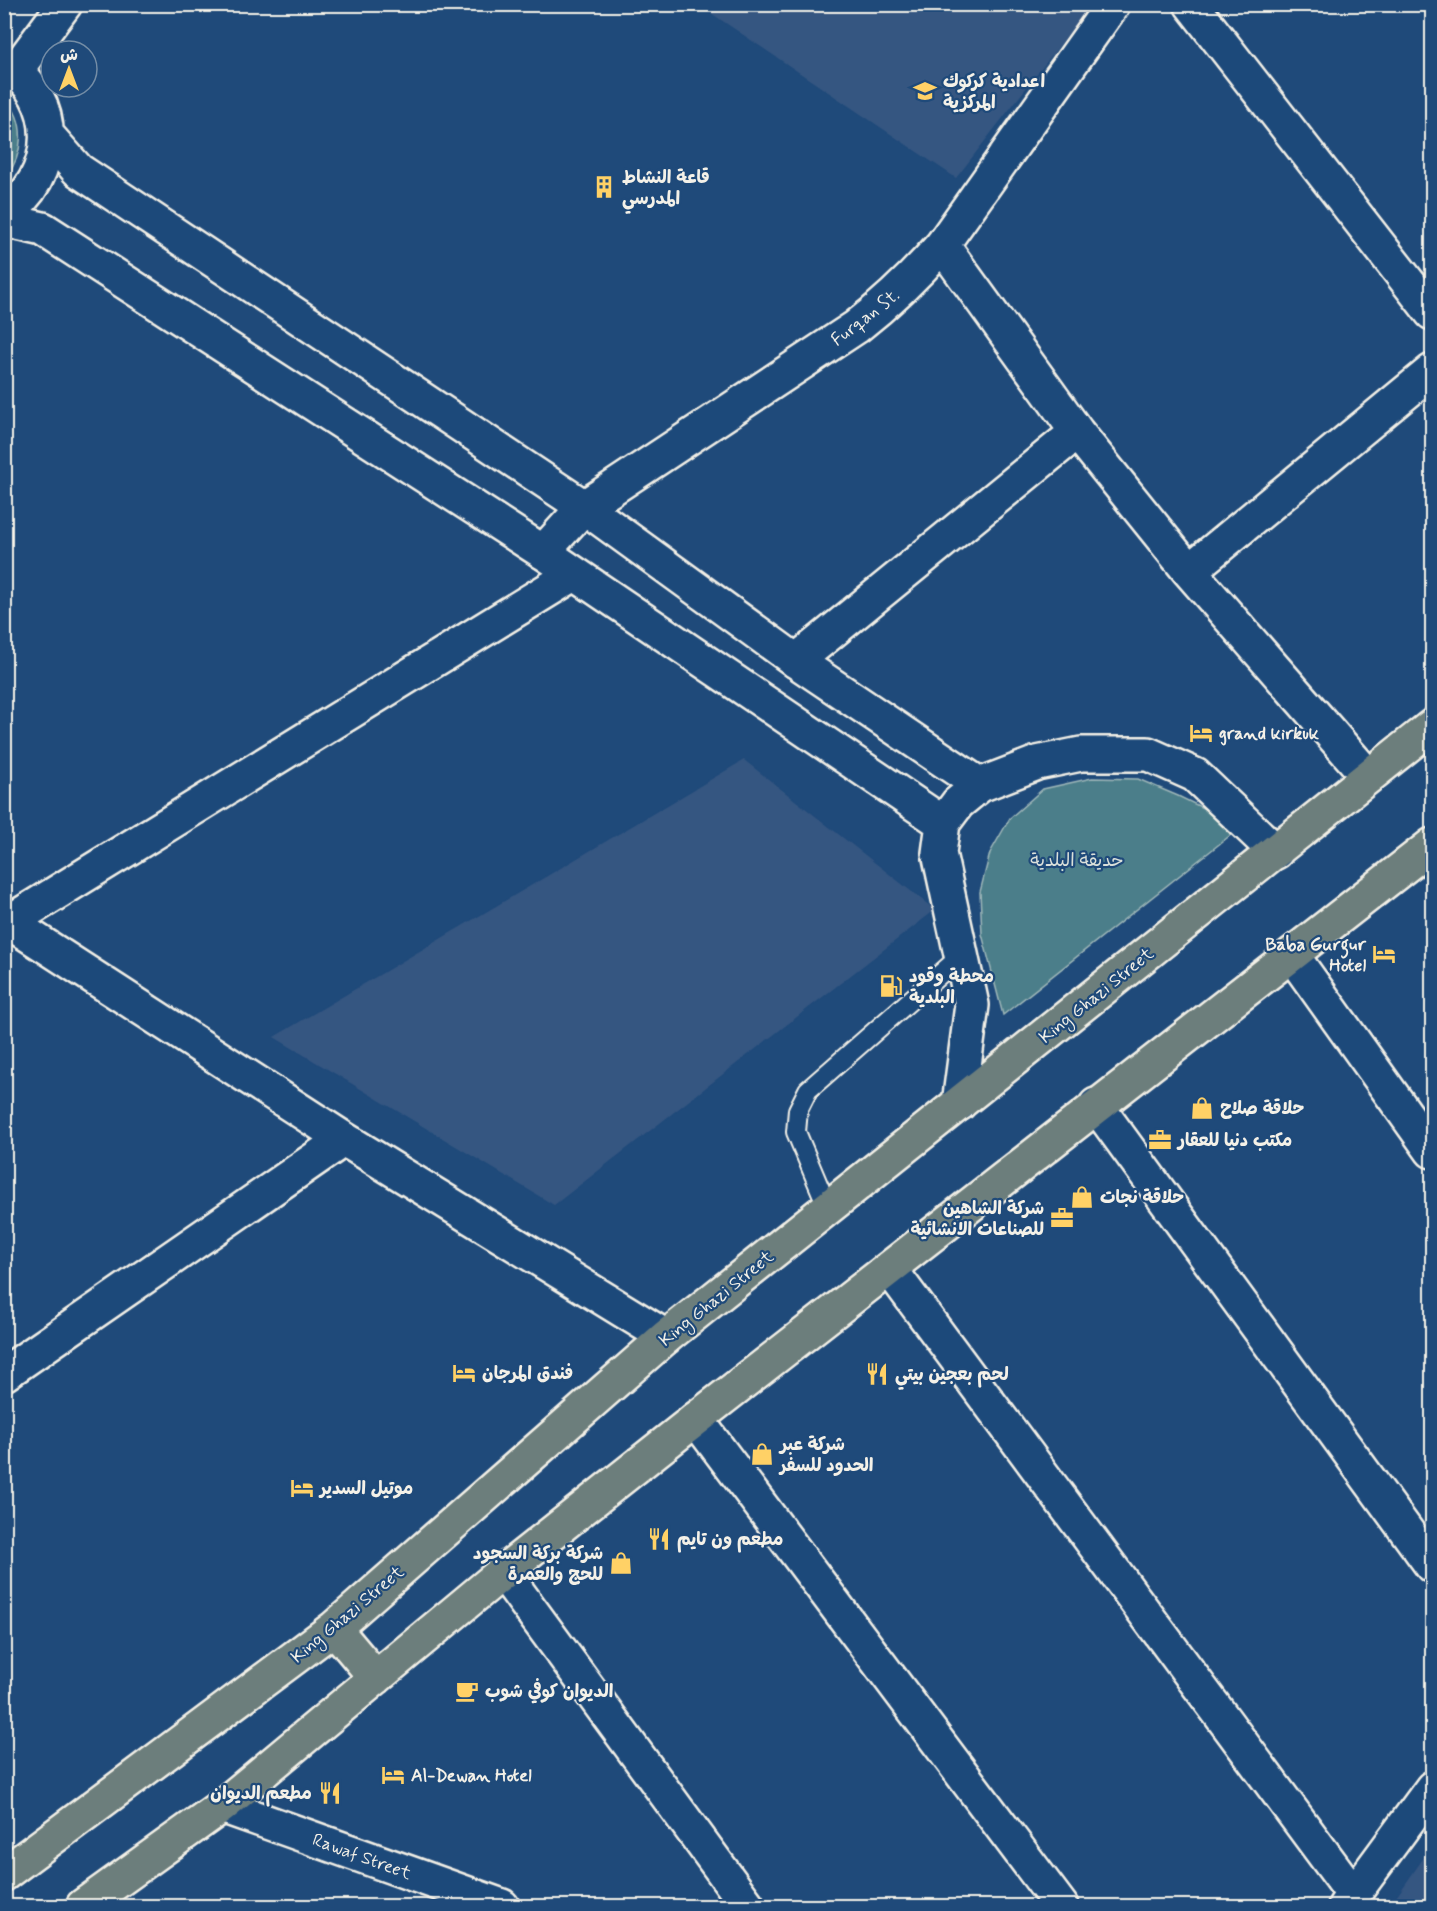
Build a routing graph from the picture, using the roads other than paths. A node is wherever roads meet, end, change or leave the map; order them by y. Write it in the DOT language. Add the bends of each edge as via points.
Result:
graph roads {
  1 [pos="65,4"];
  2 [pos="1113,4"];
  3 [pos="1191,4"];
  4 [pos="10,67"];
  5 [pos="48,136"];
  6 [pos="4,213"];
  7 [pos="4,219"];
  8 [pos="942,244"];
  9 [pos="1432,314"];
  10 [pos="1432,371"];
  11 [pos="1077,432"];
  12 [pos="584,507"];
  13 [pos="543,552"];
  14 [pos="1189,571"];
  15 [pos="574,574"];
  16 [pos="796,661"];
  17 [pos="1432,726"];
  18 [pos="1368,776"];
  19 [pos="980,785"];
  20 [pos="943,823"];
  21 [pos="1432,845"];
  22 [pos="1276,852"];
  23 [pos="7,921"];
  24 [pos="962,955"];
  25 [pos="1292,955"];
  26 [pos="959,1104"];
  27 [pos="1096,1105"];
  28 [pos="344,1139"];
  29 [pos="1432,1150"];
  30 [pos="828,1208"];
  31 [pos="890,1269"];
  32 [pos="666,1337"];
  33 [pos="4,1374"];
  34 [pos="696,1419"];
  35 [pos="1432,1566"];
  36 [pos="503,1572"];
  37 [pos="334,1628"];
  38 [pos="376,1678"];
  39 [pos="1432,1788"];
  40 [pos="222,1806"];
  41 [pos="4,1874"];
  42 [pos="1349,1901"];
  43 [pos="82,1906"];
  44 [pos="502,1906"];
  45 [pos="748,1906"];
  46 [pos="1061,1906"];
  1 -- 4 [label="street"];
  2 -- 8 [label="street, Furqan St."];
  3 -- 9 [label="street"];
  4 -- 5 [label="street" via="32,89 43,111"];
  5 -- 6 [label="street" via="44,161 34,185"];
  5 -- 12 [label="street" via="78,170"];
  7 -- 13 [label="street" via="43,229"];
  8 -- 11 [label="street"];
  8 -- 12 [label="street, Furqan St." via="916,275 856,327"];
  10 -- 14 [label="street"];
  11 -- 14 [label="street"];
  11 -- 16 [label="street"];
  12 -- 13 [label="street, Furqan St."];
  12 -- 16 [label="street"];
  13 -- 15 [label="street"];
  14 -- 18 [label="street"];
  15 -- 20 [label="street"];
  15 -- 23 [label="street"];
  16 -- 19 [label="street"];
  17 -- 18 [label="main road, King Ghazi Street"];
  18 -- 22 [label="main road, King Ghazi Street"];
  19 -- 20 [label="street" via="957,803"];
  19 -- 22 [label="street" via="1037,763 1082,754 1148,754 1195,775"];
  20 -- 24 [label="street" via="939,853"];
  21 -- 25 [label="main road"];
  22 -- 26 [label="main road, King Ghazi Street"];
  23 -- 28 [label="street"];
  24 -- 26 [label="street" via="972,1005"];
  24 -- 30 [label="lane" via="807,1090 798,1110 796,1132"];
  25 -- 27 [label="main road"];
  25 -- 29 [label="street"];
  26 -- 30 [label="main road, King Ghazi Street"];
  27 -- 31 [label="main road"];
  27 -- 35 [label="street"];
  28 -- 32 [label="street"];
  28 -- 33 [label="street"];
  30 -- 32 [label="main road, King Ghazi Street"];
  31 -- 34 [label="main road"];
  31 -- 42 [label="street"];
  32 -- 37 [label="main road, King Ghazi Street"];
  34 -- 36 [label="main road"];
  34 -- 46 [label="street"];
  36 -- 38 [label="main road"];
  36 -- 45 [label="street"];
  37 -- 38 [label="main road"];
  37 -- 41 [label="main road, King Ghazi Street"];
  38 -- 40 [label="main road"];
  39 -- 42 [label="street"];
  40 -- 43 [label="main road"];
  40 -- 44 [label="street, Rawaf Street"];
}
